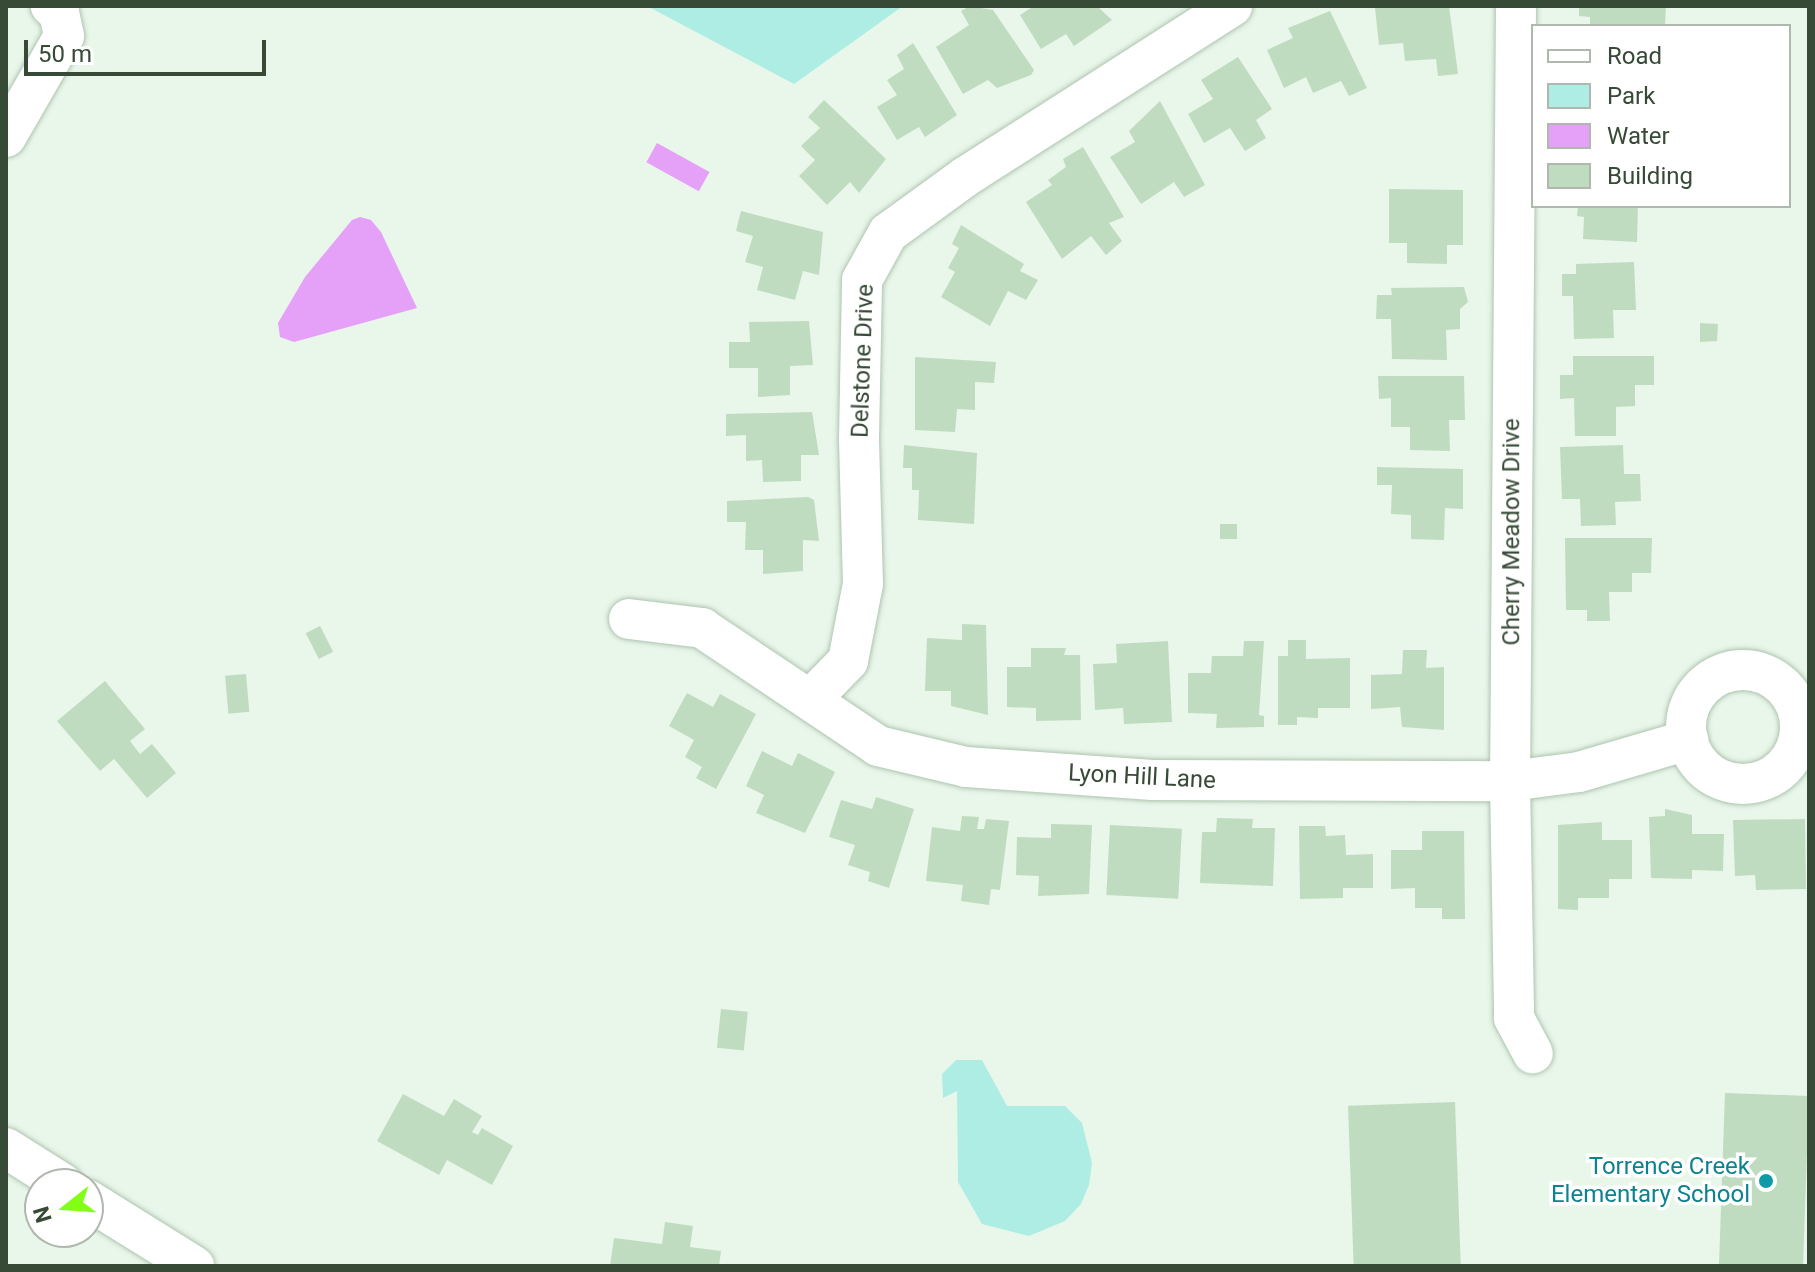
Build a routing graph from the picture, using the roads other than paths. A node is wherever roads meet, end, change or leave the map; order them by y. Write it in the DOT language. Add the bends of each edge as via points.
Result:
graph roads {
  1 [pos="51,6"];
  2 [pos="1232,6"];
  3 [pos="1516,6"];
  4 [pos="6,137"];
  5 [pos="629,619"];
  6 [pos="811,699"];
  7 [pos="1688,740"];
  8 [pos="1804,744"];
  9 [pos="1510,781"];
  10 [pos="1533,1053"];
  11 [pos="6,1148"];
  12 [pos="38,1168"];
  13 [pos="104,1210"];
  14 [pos="194,1266"];
  1 -- 4 [label="street" via="59,13 64,36"];
  2 -- 6 [label="street, Delstone Drive" via="965,177 888,233 862,280 863,584 848,661"];
  3 -- 9 [label="street, Cherry Meadow Drive"];
  5 -- 6 [label="street, Lyon Hill Lane" via="702,628"];
  6 -- 9 [label="street, Lyon Hill Lane" via="878,746 966,767 1153,780"];
  7 -- 8 [label="street" via="1708,772 1743,785 1778,773"];
  7 -- 8 [label="street" via="1686,722 1702,688 1735,670 1753,671 1786,689 1796,705"];
  7 -- 9 [label="street, Lyon Hill Lane" via="1579,772"];
  9 -- 10 [label="street, Cherry Meadow Drive" via="1514,1018"];
  11 -- 12 [label="street"];
  13 -- 14 [label="street"];
}
